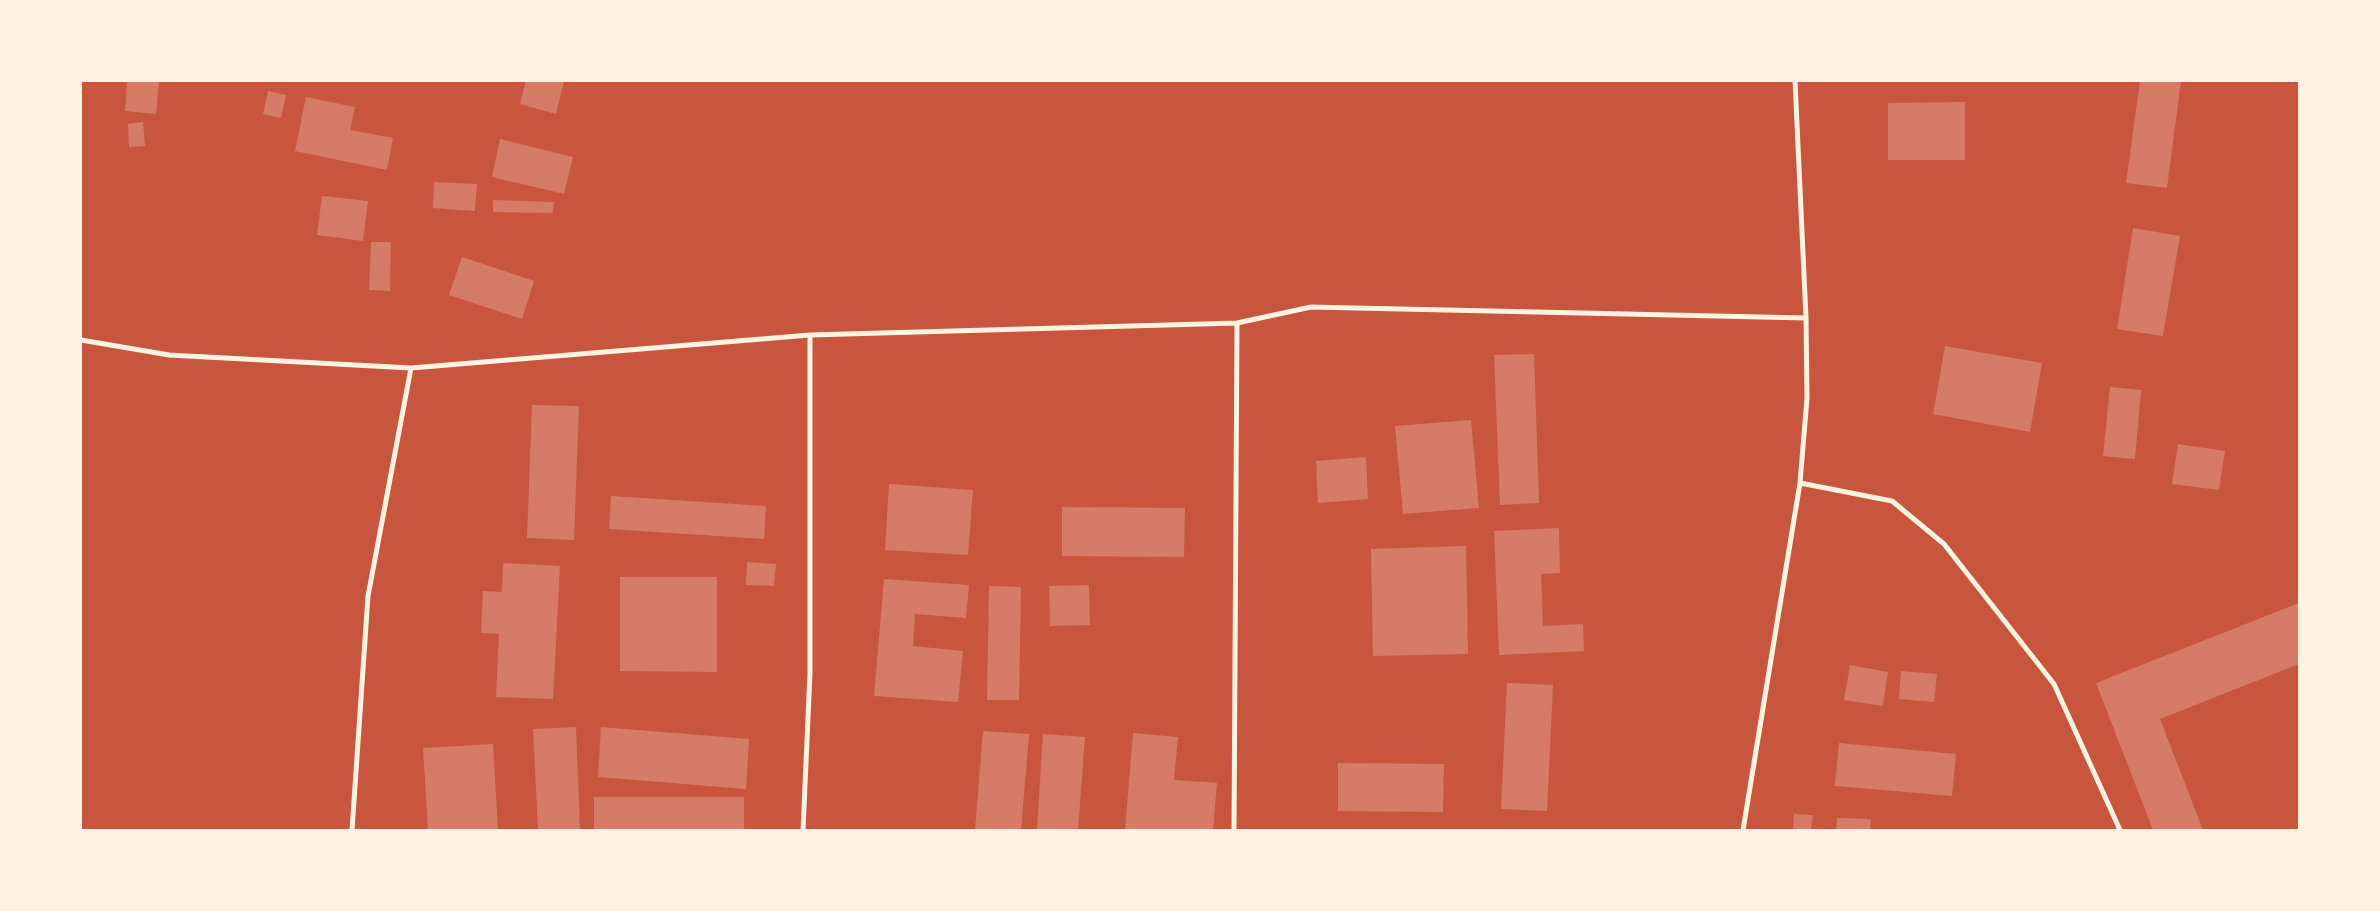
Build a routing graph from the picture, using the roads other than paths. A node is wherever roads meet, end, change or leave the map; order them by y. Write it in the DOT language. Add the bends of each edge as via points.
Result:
graph roads {
  1 [pos="1795,81"];
  2 [pos="1806,318"];
  3 [pos="1237,323"];
  4 [pos="810,335"];
  5 [pos="81,340"];
  6 [pos="411,368"];
  7 [pos="1800,483"];
  8 [pos="352,830"];
  9 [pos="803,830"];
  10 [pos="1234,830"];
  11 [pos="1743,830"];
  12 [pos="2120,830"];
  1 -- 2 [label="street"];
  2 -- 3 [label="street" via="1311,307"];
  2 -- 7 [label="street" via="1806,398"];
  3 -- 4 [label="street"];
  3 -- 10 [label="street"];
  4 -- 6 [label="street"];
  4 -- 9 [label="street" via="810,673"];
  5 -- 6 [label="street" via="169,355"];
  6 -- 8 [label="street" via="368,596"];
  7 -- 11 [label="street"];
  7 -- 12 [label="street" via="1892,501 1944,544 2054,684"];
}
